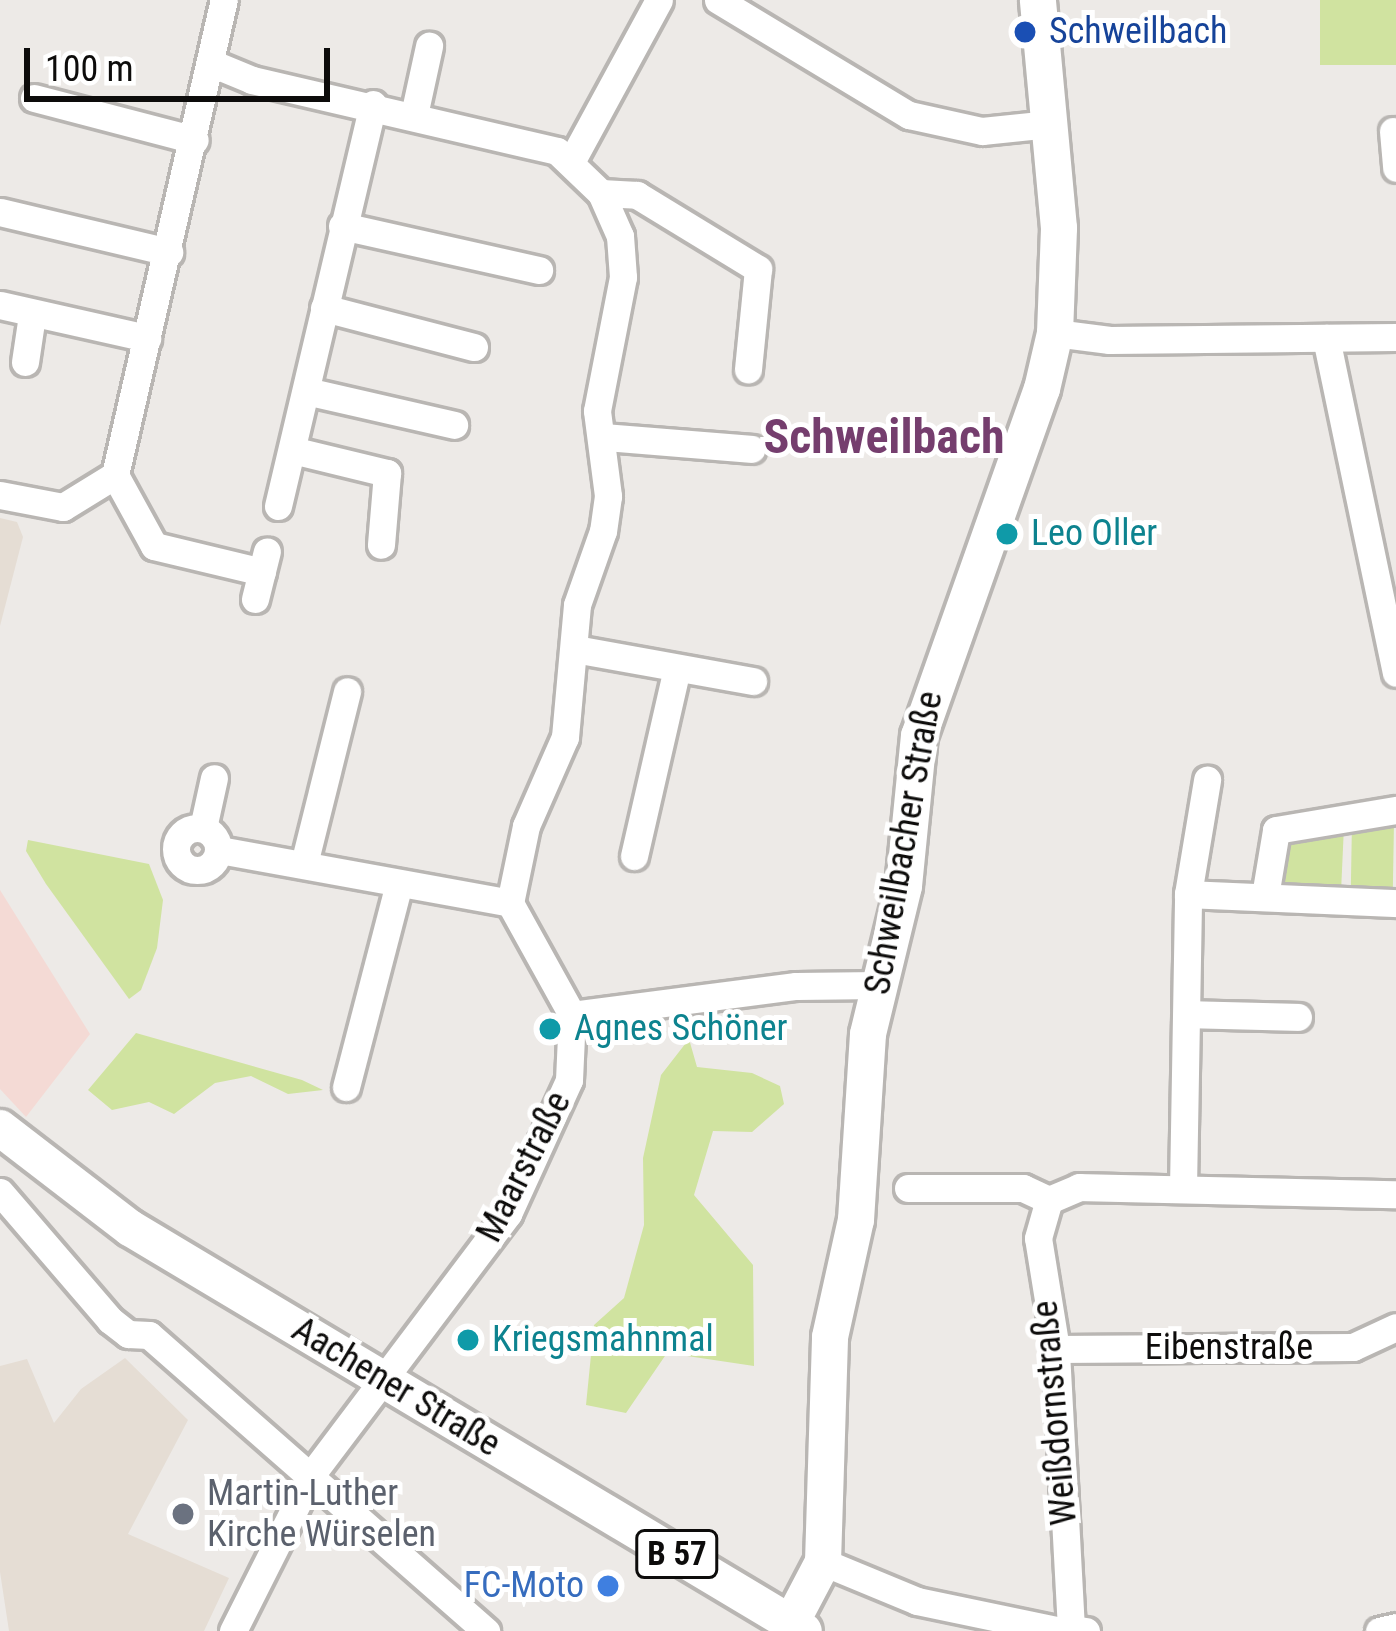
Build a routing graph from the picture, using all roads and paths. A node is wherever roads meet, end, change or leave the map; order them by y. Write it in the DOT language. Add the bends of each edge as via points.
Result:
graph roads {
  1 [pos="224,0"];
  2 [pos="659,0"];
  3 [pos="718,0"];
  4 [pos="1038,0"];
  5 [pos="429,46"];
  6 [pos="211,63"];
  7 [pos="34,98"];
  8 [pos="373,104"];
  9 [pos="414,115"];
  10 [pos="1050,124"];
  11 [pos="1393,131"];
  12 [pos="195,140"];
  13 [pos="571,162"];
  14 [pos="1396,168"];
  15 [pos="601,193"];
  16 [pos="0,212"];
  17 [pos="342,226"];
  18 [pos="169,252"];
  19 [pos="539,270"];
  20 [pos="0,305"];
  21 [pos="324,308"];
  22 [pos="32,315"];
  23 [pos="1054,332"];
  24 [pos="1396,337"];
  25 [pos="147,338"];
  26 [pos="1326,338"];
  27 [pos="474,347"];
  28 [pos="25,362"];
  29 [pos="748,370"];
  30 [pos="306,391"];
  31 [pos="454,425"];
  32 [pos="604,436"];
  33 [pos="292,450"];
  34 [pos="752,450"];
  35 [pos="115,475"];
  36 [pos="0,495"];
  37 [pos="278,506"];
  38 [pos="381,545"];
  39 [pos="262,574"];
  40 [pos="575,649"];
  41 [pos="676,672"];
  42 [pos="1396,673"];
  43 [pos="753,681"];
  44 [pos="346,691"];
  45 [pos="214,778"];
  46 [pos="1207,780"];
  47 [pos="1396,810"];
  48 [pos="634,856"];
  49 [pos="304,864"];
  50 [pos="398,886"];
  51 [pos="1188,894"];
  52 [pos="1265,896"];
  53 [pos="510,903"];
  54 [pos="1396,903"];
  55 [pos="879,985"];
  56 [pos="1186,1014"];
  57 [pos="572,1015"];
  58 [pos="1298,1016"];
  59 [pos="346,1087"];
  60 [pos="1,1131"];
  61 [pos="908,1188"];
  62 [pos="1183,1188"];
  63 [pos="0,1192"];
  64 [pos="1396,1195"];
  65 [pos="1049,1200"];
  66 [pos="1396,1327"];
  67 [pos="1056,1349"];
  68 [pos="382,1378"];
  69 [pos="312,1474"];
  70 [pos="823,1562"];
  71 [pos="1396,1627"];
  72 [pos="792,1628"];
  73 [pos="1073,1630"];
  74 [pos="233,1631"];
  75 [pos="486,1631"];
  76 [pos="1379,1631"];
  1 -- 6 [label="street"];
  2 -- 13 [label="street"];
  3 -- 10 [label="street" via="909,116 982,130"];
  4 -- 10 [label="main road, Schweilbacher Straße"];
  5 -- 9 [label="street"];
  6 -- 8 [label="street" via="252,80"];
  6 -- 12 [label="street"];
  7 -- 12 [label="street"];
  8 -- 9 [label="street"];
  8 -- 17 [label="street"];
  9 -- 13 [label="street" via="530,139"];
  10 -- 23 [label="main road, Schweilbacher Straße" via="1060,280"];
  11 -- 14 [label="street"];
  12 -- 18 [label="street"];
  13 -- 15 [label="street"];
  15 -- 29 [label="street" via="637,195 758,269"];
  15 -- 32 [label="street" via="624,256 600,370"];
  16 -- 18 [label="street"];
  17 -- 19 [label="street"];
  17 -- 21 [label="street"];
  18 -- 25 [label="street"];
  20 -- 22 [label="street"];
  21 -- 27 [label="street"];
  21 -- 30 [label="street"];
  22 -- 25 [label="street"];
  22 -- 28 [label="street"];
  23 -- 26 [label="street" via="1110,340"];
  23 -- 55 [label="main road, Schweilbacher Straße" via="996,524 930,686 904,886"];
  24 -- 26 [label="street"];
  25 -- 35 [label="street"];
  26 -- 42 [label="street"];
  30 -- 31 [label="street"];
  30 -- 33 [label="street"];
  32 -- 34 [label="street"];
  32 -- 40 [label="street" via="608,496 577,605"];
  33 -- 37 [label="street"];
  33 -- 38 [label="street" via="387,473"];
  35 -- 36 [label="street" via="63,507"];
  35 -- 39 [label="street" via="154,545"];
  40 -- 41 [label="street"];
  40 -- 53 [label="street" via="565,737 526,826"];
  41 -- 43 [label="street"];
  41 -- 48 [label="street"];
  44 -- 49 [label="street"];
  45 -- 49 [label="street" via="211,839"];
  46 -- 51 [label="street"];
  47 -- 52 [label="street" via="1276,830"];
  49 -- 50 [label="street"];
  50 -- 53 [label="street"];
  50 -- 59 [label="street"];
  51 -- 52 [label="street"];
  51 -- 56 [label="street"];
  52 -- 54 [label="street"];
  53 -- 57 [label="street"];
  55 -- 57 [label="street" via="796,986"];
  55 -- 70 [label="main road, Schweilbacher Straße" via="862,1092 856,1220 830,1337"];
  56 -- 58 [label="street"];
  56 -- 62 [label="street"];
  57 -- 68 [label="street, Maarstraße" via="569,1079 522,1188"];
  60 -- 68 [label="main road, Aachener Straße / B 57" via="130,1228"];
  61 -- 65 [label="street" via="1024,1188"];
  62 -- 64 [label="street"];
  62 -- 65 [label="street" via="1079,1187"];
  63 -- 69 [label="street" via="110,1320 128,1334 149,1334"];
  65 -- 67 [label="street, Weißdornstraße" via="1038,1238"];
  66 -- 67 [label="street, Eibenstraße" via="1353,1347"];
  67 -- 73 [label="street, Weißdornstraße"];
  68 -- 69 [label="street, Maarstraße"];
  68 -- 72 [label="main road, Aachener Straße / B 57"];
  69 -- 74 [label="street, Maarstraße"];
  69 -- 75 [label="street"];
  70 -- 72 [label="main road, Schweilbacher Straße"];
  70 -- 73 [label="street" via="917,1601"];
  71 -- 76 [label="street"];
}
